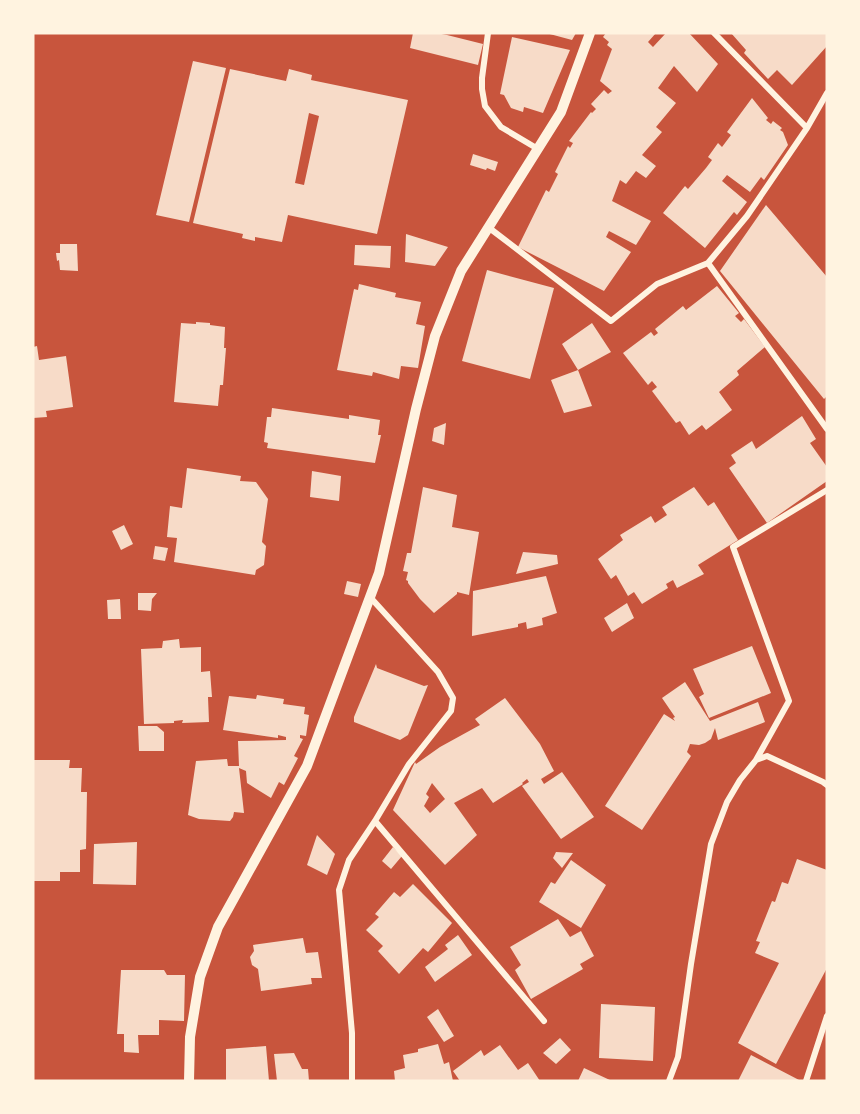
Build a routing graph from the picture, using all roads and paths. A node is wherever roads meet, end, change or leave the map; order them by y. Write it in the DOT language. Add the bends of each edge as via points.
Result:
graph roads {
  1 [pos="488,33"];
  2 [pos="590,33"];
  3 [pos="714,33"];
  4 [pos="827,93"];
  5 [pos="807,128"];
  6 [pos="538,150"];
  7 [pos="488,227"];
  8 [pos="708,263"];
  9 [pos="827,429"];
  10 [pos="827,490"];
  11 [pos="370,597"];
  12 [pos="756,760"];
  13 [pos="827,785"];
  14 [pos="375,821"];
  15 [pos="827,1016"];
  16 [pos="544,1022"];
  17 [pos="189,1081"];
  18 [pos="352,1081"];
  19 [pos="669,1081"];
  20 [pos="806,1081"];
  1 -- 6 [label="street" via="482,78 485,106 501,127"];
  2 -- 6 [label="street" via="561,112"];
  3 -- 5 [label="street"];
  4 -- 5 [label="street"];
  5 -- 8 [label="street" via="747,216"];
  6 -- 7 [label="street"];
  7 -- 8 [label="street" via="611,321 657,285"];
  7 -- 11 [label="street" via="461,271 435,336"];
  8 -- 9 [label="street"];
  10 -- 12 [label="street" via="733,547 789,701"];
  11 -- 14 [label="street" via="438,672 453,698 451,711 409,764"];
  11 -- 17 [label="street" via="308,766 218,927 200,977 190,1037"];
  12 -- 13 [label="street" via="767,756"];
  12 -- 19 [label="street" via="728,802 711,844 678,1057"];
  14 -- 16 [label="street"];
  14 -- 18 [label="street" via="349,861 339,890 352,1033"];
  15 -- 20 [label="street"];
}
